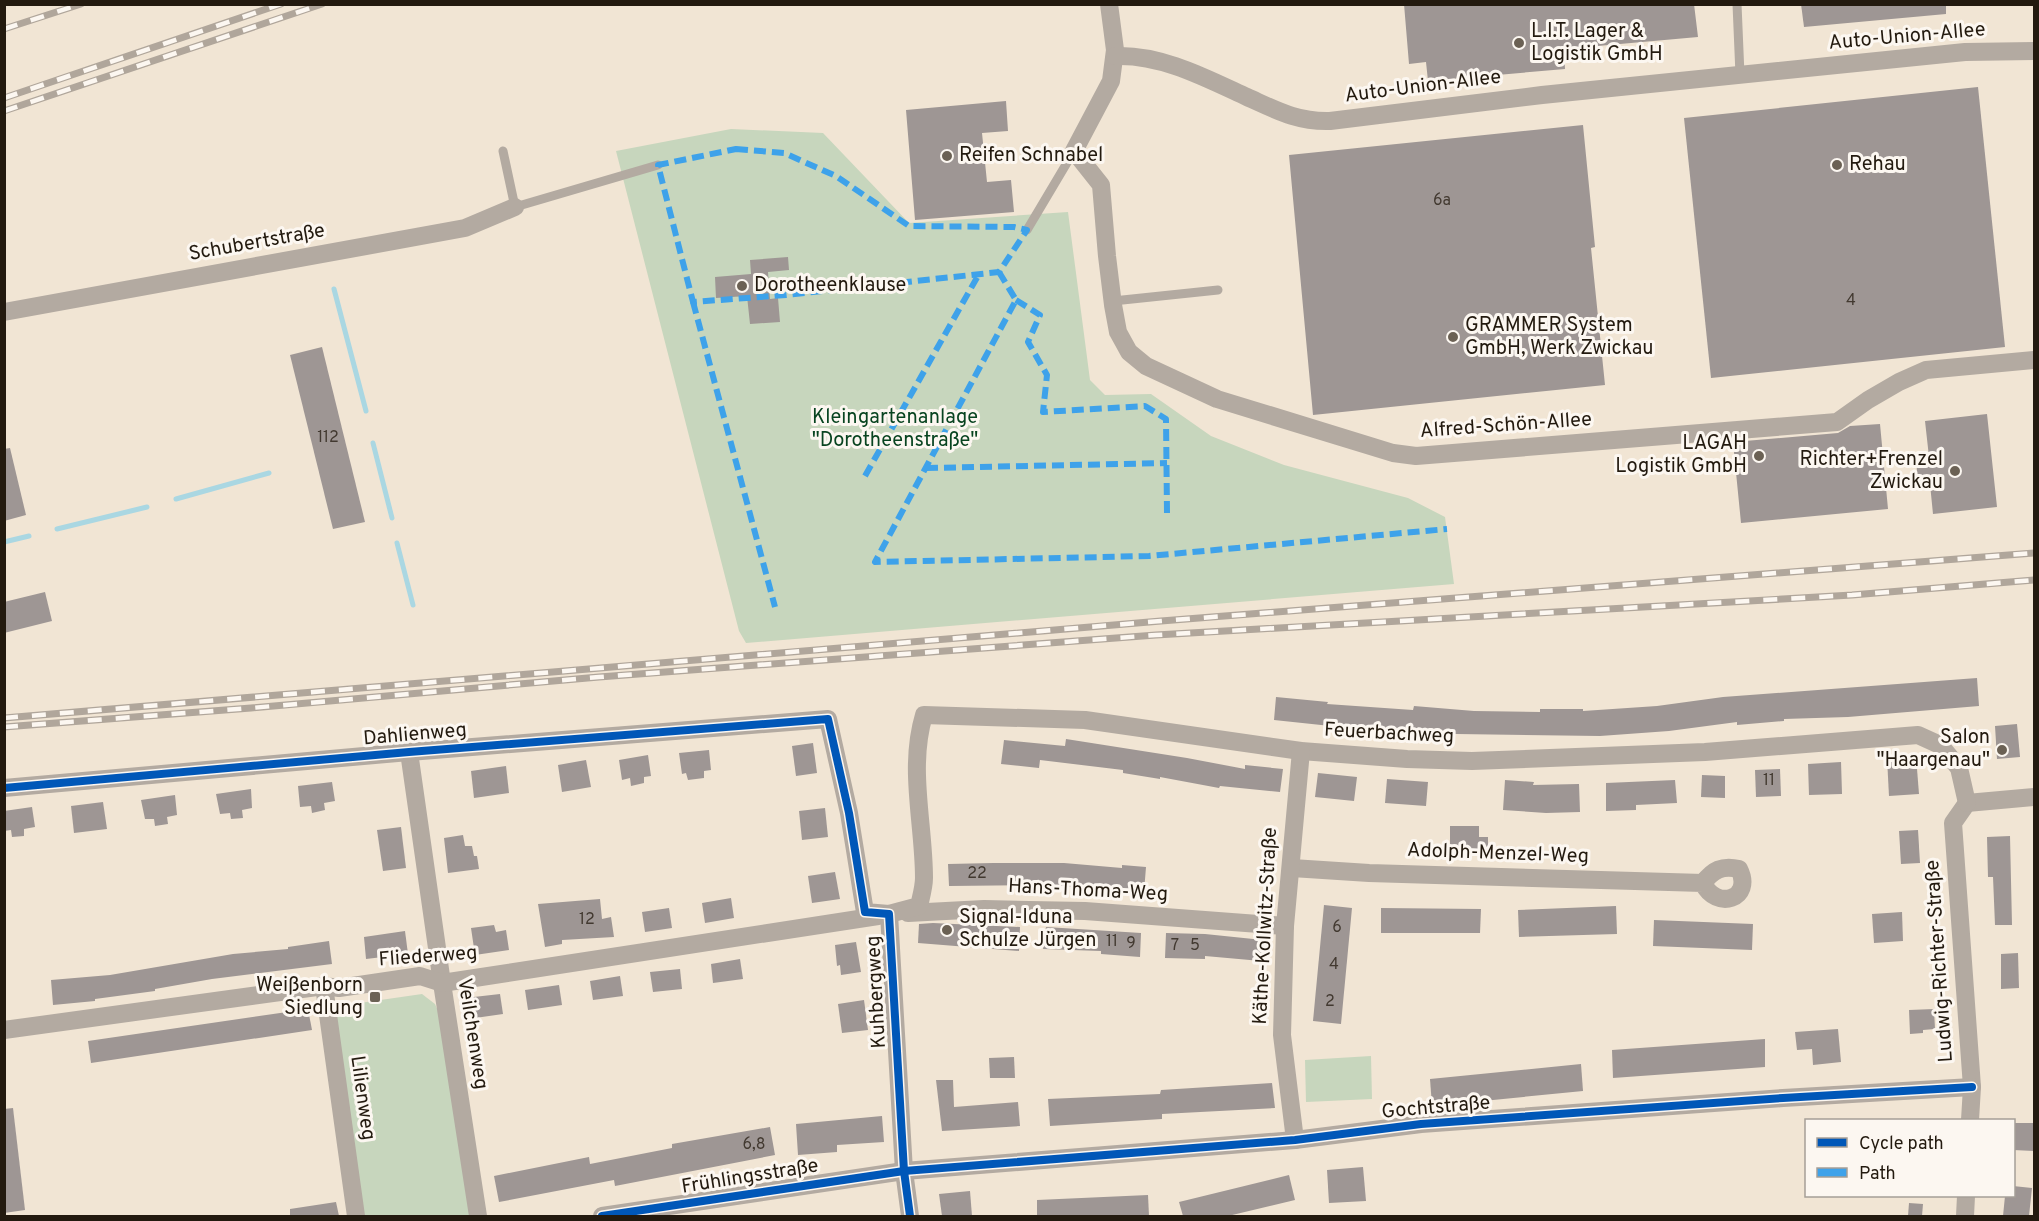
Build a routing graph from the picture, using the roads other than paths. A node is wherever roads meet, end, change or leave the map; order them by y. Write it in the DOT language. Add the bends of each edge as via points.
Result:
graph roads {
  1 [pos="1109,4"];
  2 [pos="1737,4"];
  3 [pos="2034,51"];
  4 [pos="1115,56"];
  5 [pos="1740,75"];
  6 [pos="503,150"];
  7 [pos="1074,151"];
  8 [pos="658,165"];
  9 [pos="515,207"];
  10 [pos="1027,230"];
  11 [pos="1218,290"];
  12 [pos="1113,301"];
  13 [pos="4,312"];
  14 [pos="2034,360"];
  15 [pos="828,719"];
  16 [pos="1301,751"];
  17 [pos="409,752"];
  18 [pos="4,788"];
  19 [pos="2034,797"];
  20 [pos="1967,803"];
  21 [pos="1292,868"];
  22 [pos="1703,883"];
  23 [pos="889,914"];
  24 [pos="1285,926"];
  25 [pos="442,982"];
  26 [pos="324,986"];
  27 [pos="4,1030"];
  28 [pos="1972,1087"];
  29 [pos="1970,1119"];
  30 [pos="1295,1140"];
  31 [pos="904,1171"];
  32 [pos="1966,1197"];
  33 [pos="356,1216"];
  34 [pos="478,1216"];
  35 [pos="602,1216"];
  36 [pos="910,1216"];
  37 [pos="1965,1216"];
  1 -- 4 [label="street"];
  2 -- 5 [label="lane"];
  3 -- 5 [label="street, Auto-Union-Allee" via="1965,52"];
  4 -- 5 [label="street, Auto-Union-Allee" via="1135,56 1165,64 1287,116 1311,121"];
  4 -- 7 [label="street" via="1111,81"];
  6 -- 9 [label="lane"];
  7 -- 10 [label="lane"];
  7 -- 12 [label="street, Alfred-Schön-Allee" via="1101,185"];
  8 -- 9 [label="lane"];
  9 -- 13 [label="street, Schubertstraße" via="465,228"];
  11 -- 12 [label="lane"];
  12 -- 14 [label="street, Alfred-Schön-Allee" via="1118,332 1128,352 1146,366 1216,399 1393,453 1416,456 1837,422 1883,391 1926,370"];
  15 -- 17 [label="street, Dahlienweg"];
  15 -- 23 [label="street, Kuhbergweg" via="865,912"];
  16 -- 20 [label="street, Feuerbachweg" via="1472,761 1705,752 1918,735 1940,745 1959,768"];
  16 -- 21 [label="street, Käthe-Kollwitz-Straße"];
  16 -- 23 [label="street, Feuerbachweg" via="1085,720 924,715 916,775 924,880 919,906"];
  17 -- 18 [label="street, Dahlienweg"];
  17 -- 25 [label="street, Veilchenweg"];
  19 -- 20 [label="street"];
  20 -- 28 [label="street, Ludwig-Richter-Straße" via="1953,824"];
  21 -- 22 [label="street, Adolph-Menzel-Weg"];
  21 -- 24 [label="street, Käthe-Kollwitz-Straße"];
  23 -- 24 [label="street, Hans-Thoma-Weg" via="984,909 1085,910"];
  23 -- 25 [label="street, Fliederweg"];
  23 -- 31 [label="street, Kuhbergweg"];
  24 -- 30 [label="street, Käthe-Kollwitz-Straße" via="1282,1035"];
  25 -- 26 [label="street, Fliederweg" via="420,976 339,988"];
  25 -- 34 [label="street, Veilchenweg"];
  26 -- 27 [label="street, Fliederweg"];
  26 -- 33 [label="street, Lilienweg"];
  28 -- 29 [label="street, Ludwig-Richter-Straße"];
  28 -- 30 [label="street, Gochtstraße" via="1421,1125"];
  30 -- 31 [label="street, Gochtstraße"];
  31 -- 35 [label="street, Frühlingsstraße"];
  31 -- 36 [label="street, Kuhbergweg"];
  32 -- 37 [label="street"];
}
